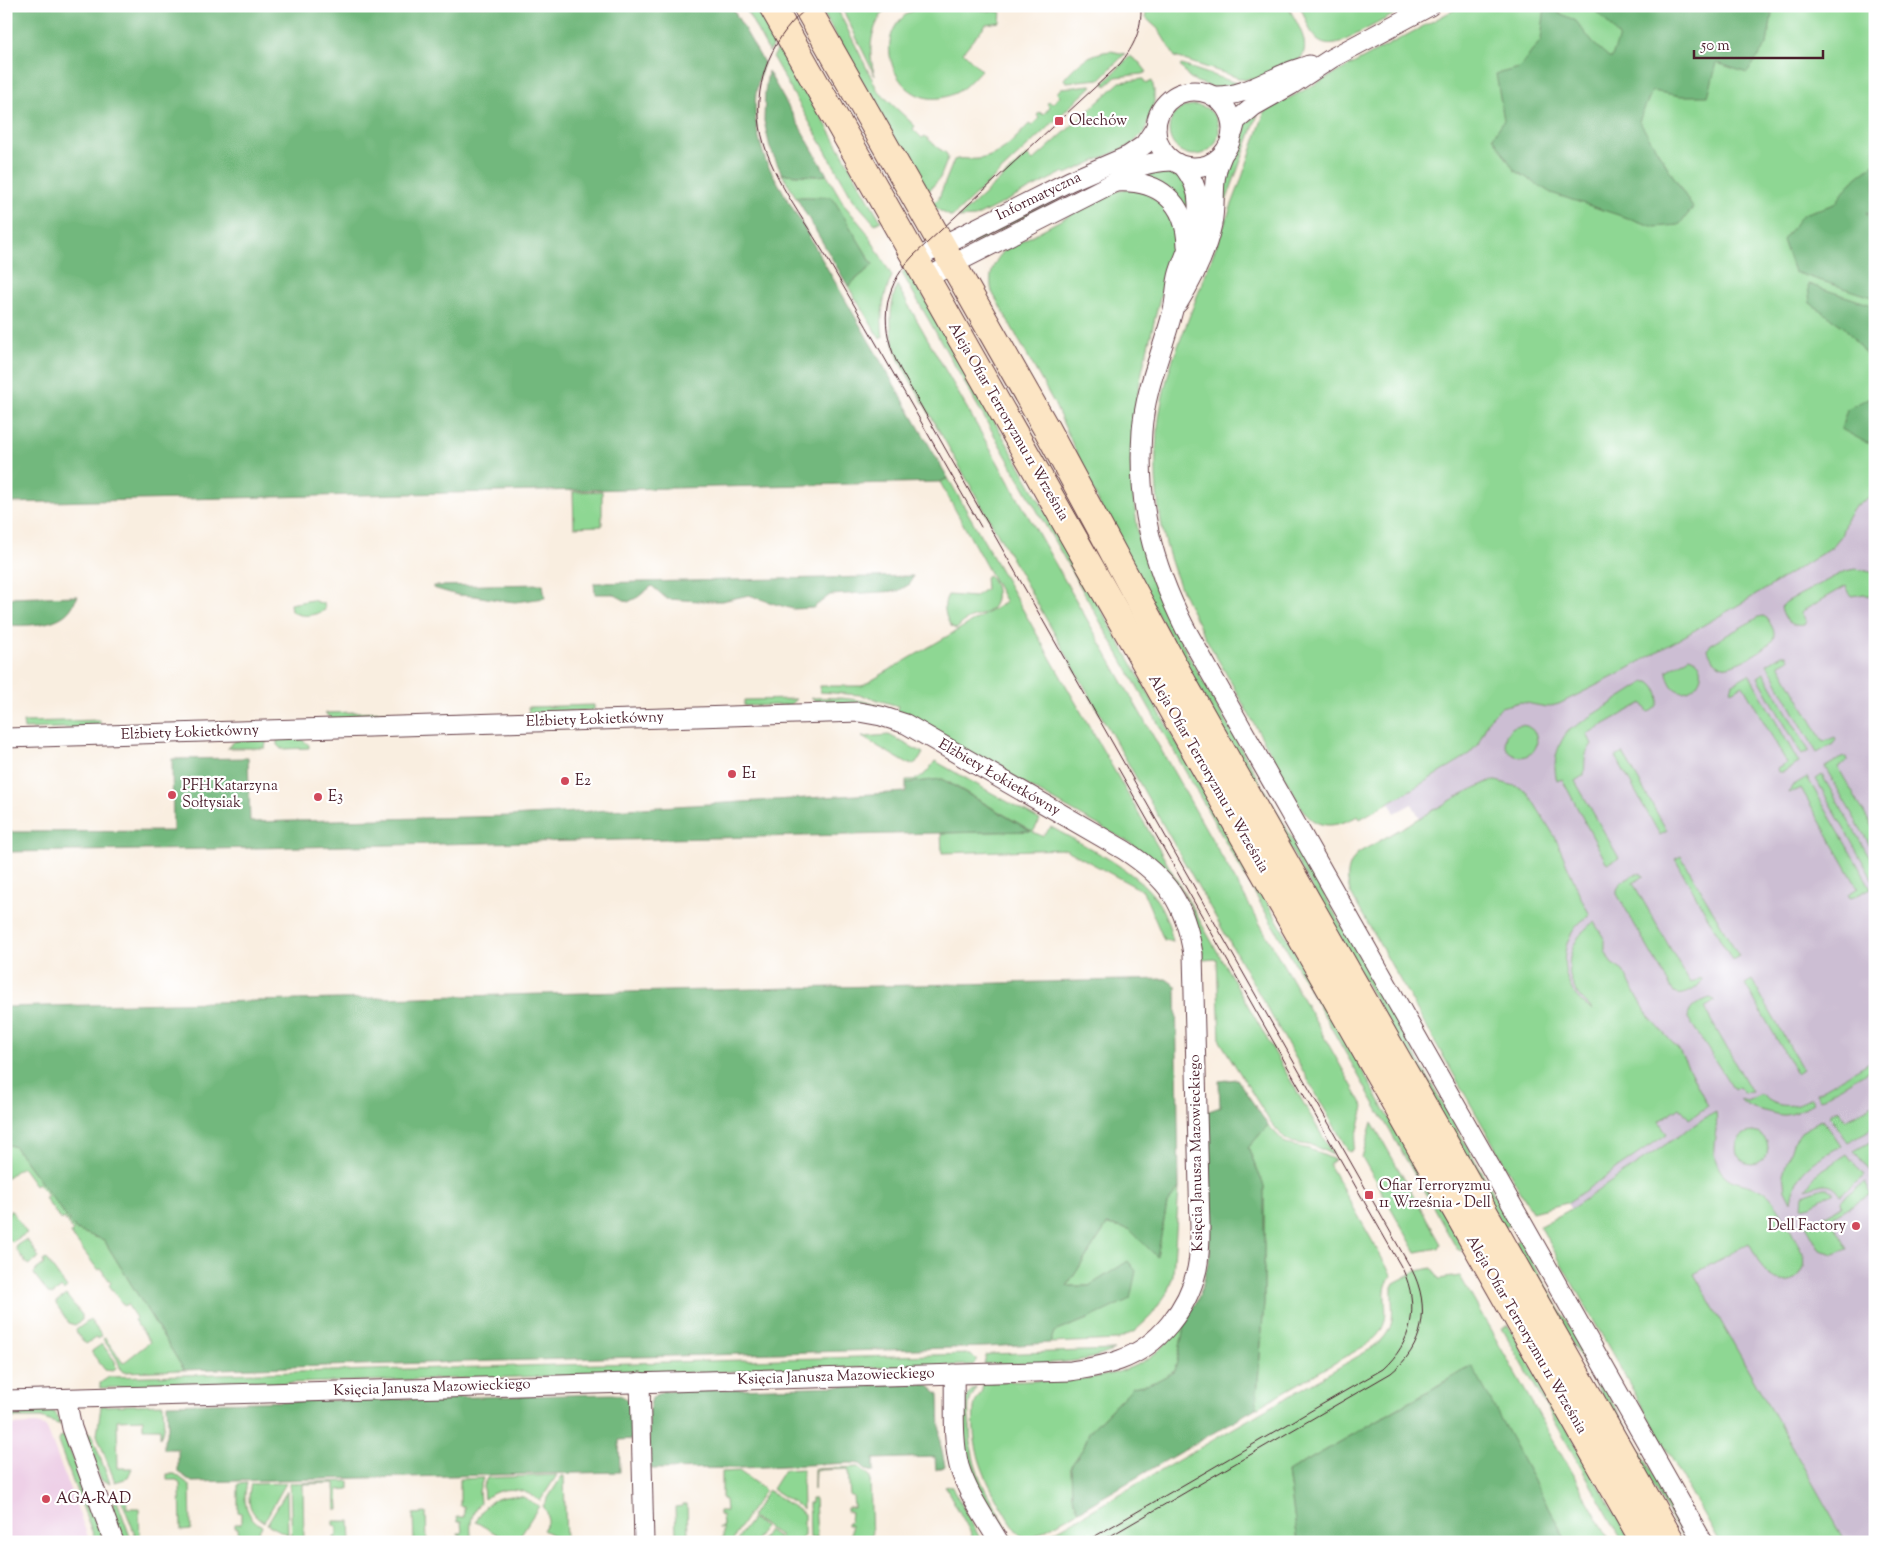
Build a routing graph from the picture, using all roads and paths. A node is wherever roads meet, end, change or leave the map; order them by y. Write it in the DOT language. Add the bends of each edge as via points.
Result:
graph roads {
  1 [pos="772,6"];
  2 [pos="806,6"];
  3 [pos="1430,6"];
  4 [pos="1332,58"];
  5 [pos="1214,96"];
  6 [pos="1156,127"];
  7 [pos="1232,132"];
  8 [pos="1222,156"];
  9 [pos="1178,163"];
  10 [pos="1115,182"];
  11 [pos="1187,252"];
  12 [pos="947,255"];
  13 [pos="920,269"];
  14 [pos="1173,312"];
  15 [pos="6,738"];
  16 [pos="1144,863"];
  17 [pos="954,1374"];
  18 [pos="640,1382"];
  19 [pos="66,1398"];
  20 [pos="6,1400"];
  21 [pos="114,1542"];
  22 [pos="644,1542"];
  23 [pos="998,1542"];
  24 [pos="1644,1542"];
  25 [pos="1672,1542"];
  26 [pos="1703,1542"];
  1 -- 13 [label="street, Aleja Ofiar Terroryzmu 11 Września"];
  2 -- 12 [label="street, Aleja Ofiar Terroryzmu 11 Września"];
  3 -- 4 [label="street"];
  4 -- 5 [label="street" via="1285,73 1243,93"];
  4 -- 7 [label="street" via="1254,106 1236,121"];
  5 -- 6 [label="street" via="1196,91 1177,95 1166,102"];
  5 -- 7 [label="street" via="1230,117"];
  6 -- 9 [label="street" via="1162,151"];
  6 -- 12 [label="street, Informatyczna" via="1144,144 1128,156 1070,181"];
  7 -- 8 [label="street" via="1229,146"];
  8 -- 9 [label="street" via="1197,168"];
  8 -- 14 [label="street" via="1215,173 1214,208 1208,237 1192,280"];
  9 -- 10 [label="street, Informatyczna" via="1157,162 1140,166"];
  9 -- 11 [label="street" via="1194,182 1198,204"];
  10 -- 11 [label="street" via="1140,183 1165,194 1185,227"];
  10 -- 12 [label="street, Informatyczna"];
  11 -- 14 [label="street" via="1179,275"];
  12 -- 13 [label="street, Informatyczna"];
  12 -- 25 [label="street, Aleja Ofiar Terroryzmu 11 Września" via="1046,428 1183,682"];
  13 -- 24 [label="street, Aleja Ofiar Terroryzmu 11 Września"];
  14 -- 26 [label="street" via="1148,390 1141,462 1148,530 1169,596 1184,628"];
  15 -- 16 [label="street, Elżbiety Łokietkówny" via="859,712 906,724"];
  16 -- 17 [label="street, Księcia Janusza Mazowieckiego" via="1175,898 1186,920 1193,954 1200,1227 1193,1282 1181,1309 1158,1336 1121,1360 1071,1371"];
  17 -- 18 [label="street, Księcia Janusza Mazowieckiego"];
  17 -- 23 [label="street" via="959,1466"];
  18 -- 19 [label="street, Księcia Janusza Mazowieckiego"];
  18 -- 22 [label="street"];
  19 -- 20 [label="street, Księcia Janusza Mazowieckiego"];
  19 -- 21 [label="street" via="72,1428"];
}
